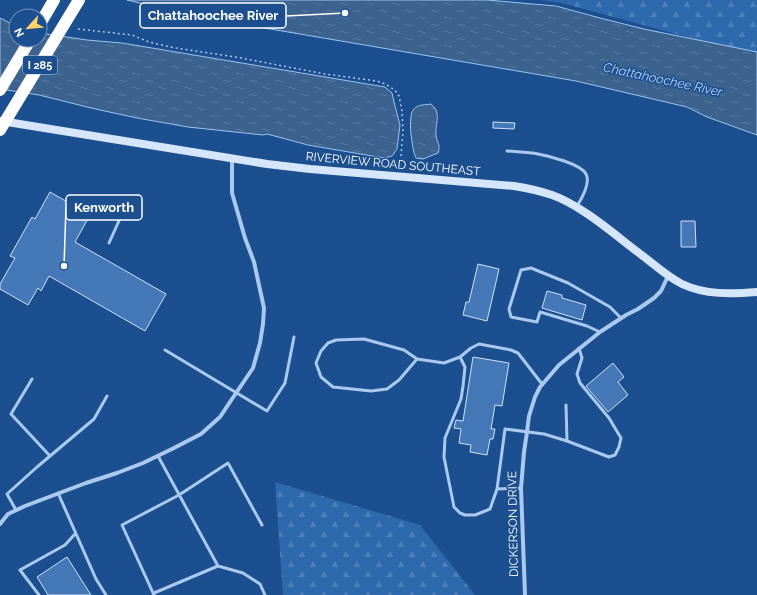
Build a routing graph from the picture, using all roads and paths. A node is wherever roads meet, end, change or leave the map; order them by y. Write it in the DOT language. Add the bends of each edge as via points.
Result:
graph roads {
  1 [pos="54,0"];
  2 [pos="79,0"];
  3 [pos="48,10"];
  4 [pos="78,29"];
  5 [pos="25,48"];
  6 [pos="0,90"];
  7 [pos="0,121"];
  8 [pos="0,130"];
  9 [pos="507,151"];
  10 [pos="232,158"];
  11 [pos="399,176"];
  12 [pos="127,203"];
  13 [pos="576,207"];
  14 [pos="108,243"];
  15 [pos="668,276"];
  16 [pos="757,292"];
  17 [pos="621,318"];
  18 [pos="600,332"];
  19 [pos="294,338"];
  20 [pos="579,348"];
  21 [pos="165,350"];
  22 [pos="460,357"];
  23 [pos="417,359"];
  24 [pos="32,380"];
  25 [pos="542,384"];
  26 [pos="236,393"];
  27 [pos="107,396"];
  28 [pos="566,405"];
  29 [pos="527,432"];
  30 [pos="567,441"];
  31 [pos="50,456"];
  32 [pos="158,456"];
  33 [pos="521,488"];
  34 [pos="497,489"];
  35 [pos="58,494"];
  36 [pos="180,495"];
  37 [pos="16,510"];
  38 [pos="0,524"];
  39 [pos="262,525"];
  40 [pos="75,534"];
  41 [pos="218,566"];
  42 [pos="154,594"];
  43 [pos="38,595"];
  44 [pos="106,595"];
  45 [pos="265,595"];
  46 [pos="525,595"];
  1 -- 3 [label="highway"];
  2 -- 8 [label="highway, I 285, bridge"];
  4 -- 11 [label="path" via="132,35 170,47 385,84 399,96 402,111"];
  5 -- 6 [label="highway, I 285"];
  7 -- 10 [label="street, RIVERVIEW ROAD SOUTHEAST"];
  9 -- 13 [label="lane" via="537,154 582,169 587,175 587,184"];
  10 -- 11 [label="street, RIVERVIEW ROAD SOUTHEAST" via="267,164"];
  10 -- 26 [label="street" via="232,193 254,262 264,308 260,343 253,368"];
  11 -- 13 [label="street, RIVERVIEW ROAD SOUTHEAST" via="514,186 553,196"];
  12 -- 14 [label="lane"];
  13 -- 15 [label="street, RIVERVIEW ROAD SOUTHEAST"];
  15 -- 16 [label="street, RIVERVIEW ROAD SOUTHEAST" via="697,289 740,294"];
  15 -- 17 [label="street, DICKERSON DRIVE" via="661,292"];
  17 -- 18 [label="street, DICKERSON DRIVE"];
  17 -- 18 [label="lane" via="610,307 568,283 531,268 521,270 509,309 511,317 536,322 540,312"];
  18 -- 20 [label="street, DICKERSON DRIVE"];
  19 -- 26 [label="lane" via="285,383 268,411"];
  20 -- 25 [label="street, DICKERSON DRIVE"];
  20 -- 30 [label="lane" via="582,358 577,374 580,383 609,418 621,438 615,455 609,457"];
  21 -- 26 [label="lane"];
  22 -- 23 [label="lane" via="444,363"];
  22 -- 25 [label="lane" via="479,344 511,350 518,353"];
  22 -- 34 [label="lane" via="465,367 461,399 445,438 444,457 454,507 465,515 483,512 490,509"];
  23 -- 23 [label="lane" via="404,350 364,339 336,340 328,343 316,362 321,377 333,387 371,391 387,389 399,380"];
  24 -- 31 [label="lane" via="11,414"];
  25 -- 29 [label="street, DICKERSON DRIVE" via="529,416"];
  26 -- 32 [label="street" via="220,417 201,434"];
  27 -- 31 [label="lane" via="94,419"];
  28 -- 30 [label="lane"];
  29 -- 30 [label="lane"];
  29 -- 33 [label="street, DICKERSON DRIVE"];
  29 -- 34 [label="lane" via="505,429"];
  31 -- 37 [label="lane" via="7,494"];
  32 -- 35 [label="street"];
  32 -- 36 [label="lane"];
  33 -- 34 [label="lane"];
  33 -- 46 [label="street, DICKERSON DRIVE"];
  35 -- 37 [label="street"];
  35 -- 40 [label="lane"];
  36 -- 39 [label="lane" via="228,463"];
  36 -- 41 [label="lane"];
  36 -- 42 [label="lane" via="122,525"];
  37 -- 38 [label="street" via="8,514"];
  40 -- 43 [label="lane" via="65,545 20,570"];
  40 -- 44 [label="lane"];
  41 -- 42 [label="lane"];
  41 -- 45 [label="lane" via="243,573 260,584"];
}
